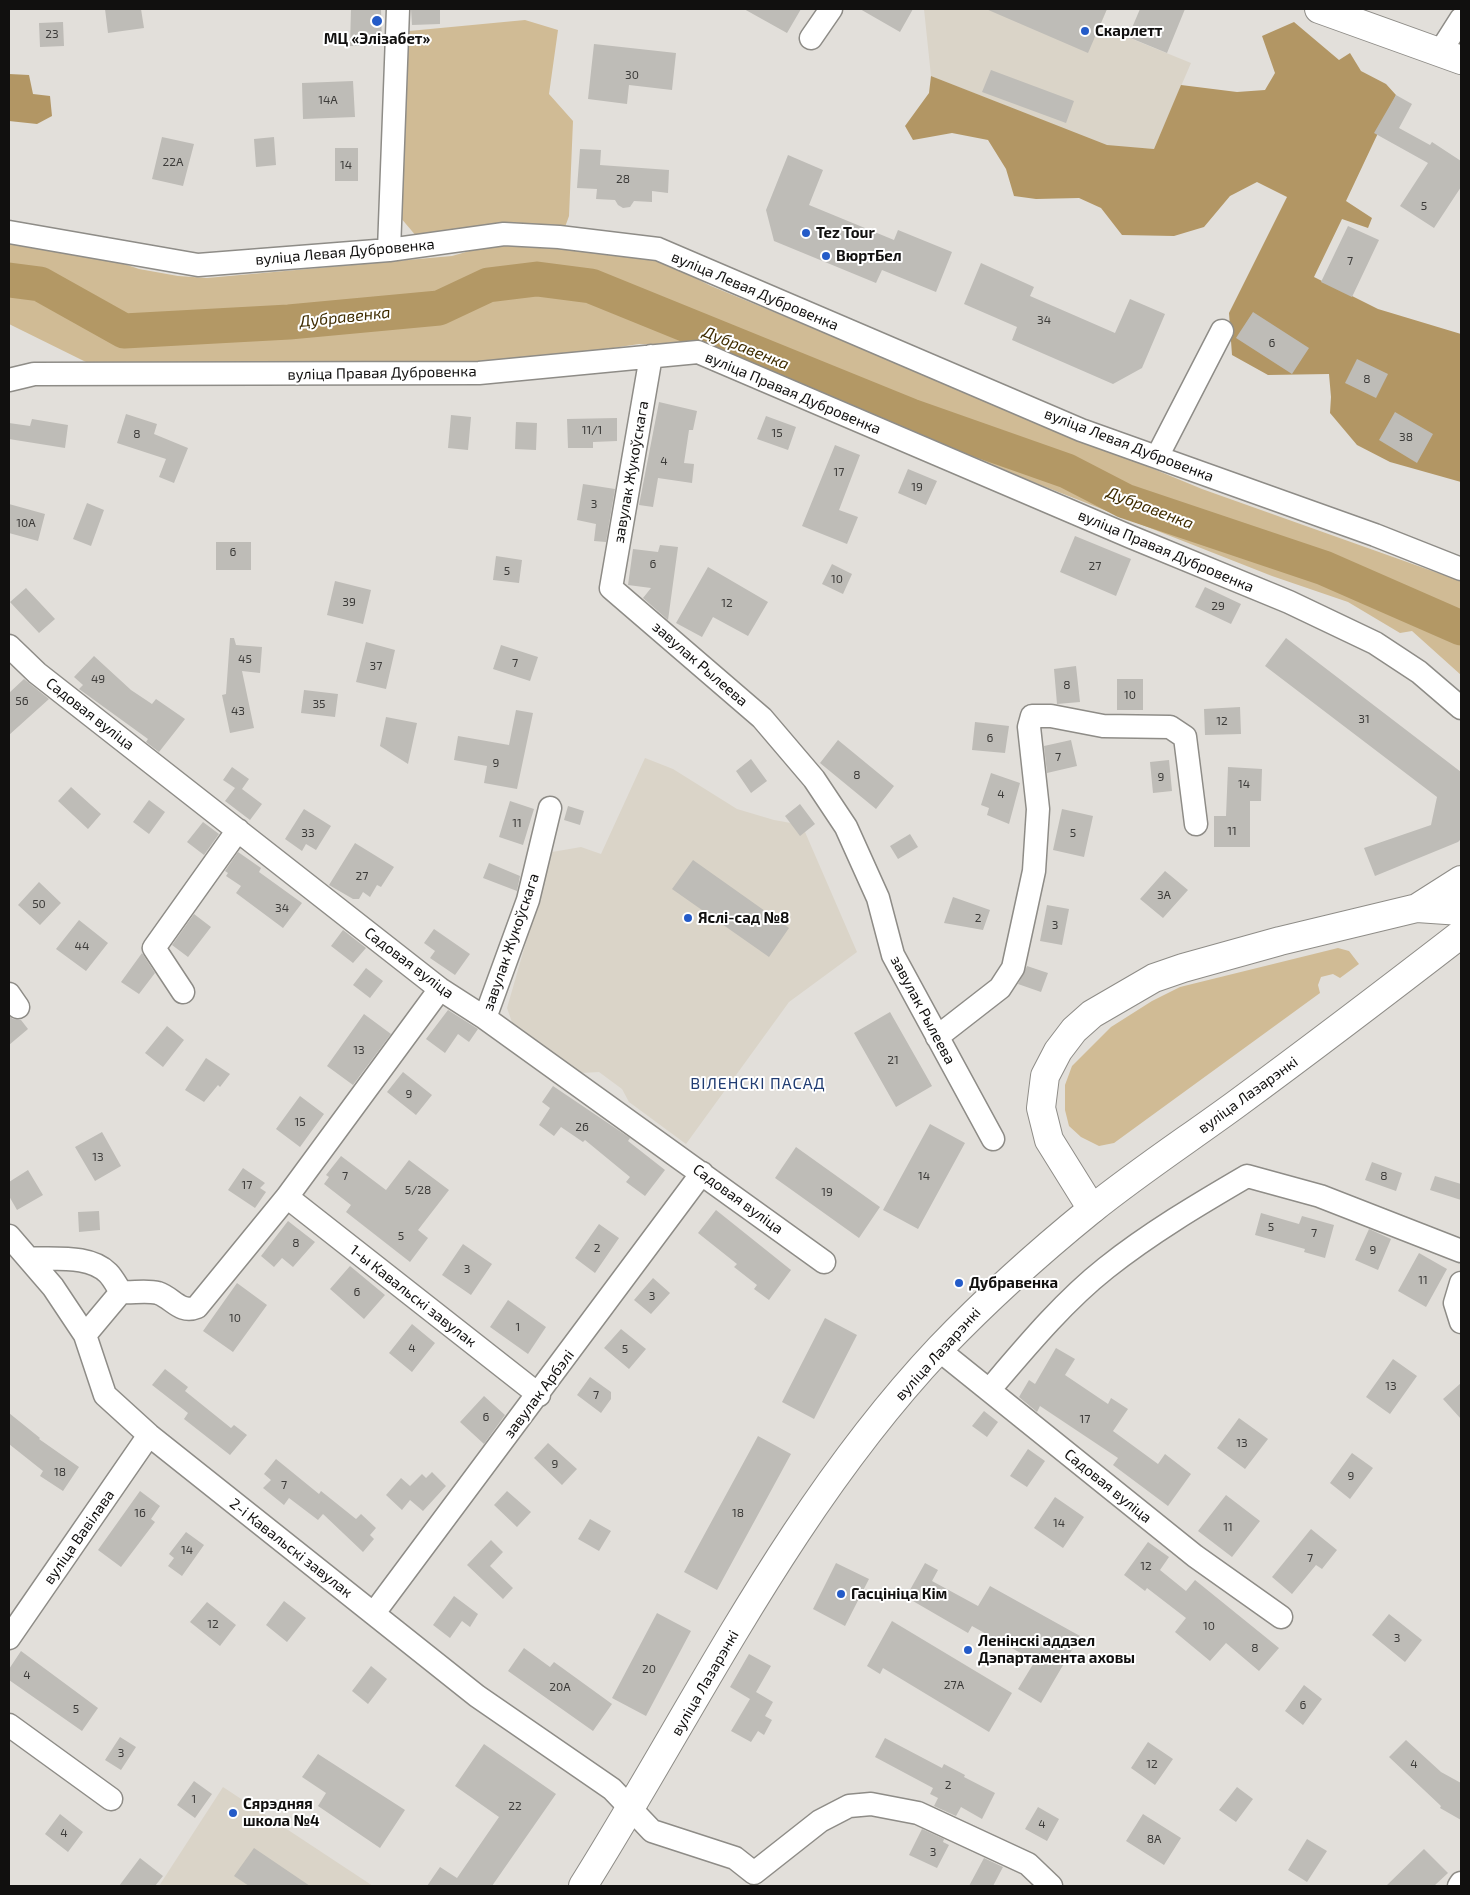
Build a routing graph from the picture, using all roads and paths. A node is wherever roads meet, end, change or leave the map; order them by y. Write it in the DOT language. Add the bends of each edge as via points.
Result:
graph roads {
  1 [pos="398,9"];
  2 [pos="831,9"];
  3 [pos="1319,9"];
  4 [pos="1461,19"];
  5 [pos="811,38"];
  6 [pos="1450,56"];
  7 [pos="9,232"];
  8 [pos="388,250"];
  9 [pos="1222,331"];
  10 [pos="651,356"];
  11 [pos="9,380"];
  12 [pos="1157,457"];
  13 [pos="1461,569"];
  14 [pos="611,588"];
  15 [pos="9,646"];
  16 [pos="1461,708"];
  17 [pos="550,808"];
  18 [pos="1196,824"];
  19 [pos="238,830"];
  20 [pos="1461,880"];
  21 [pos="1417,908"];
  22 [pos="1461,911"];
  23 [pos="1461,934"];
  24 [pos="440,989"];
  25 [pos="183,992"];
  26 [pos="485,1018"];
  27 [pos="937,1037"];
  28 [pos="992,1139"];
  29 [pos="702,1173"];
  30 [pos="287,1197"];
  31 [pos="1092,1208"];
  32 [pos="9,1236"];
  33 [pos="1461,1251"];
  34 [pos="29,1258"];
  35 [pos="824,1262"];
  36 [pos="1461,1283"];
  37 [pos="122,1292"];
  38 [pos="1461,1322"];
  39 [pos="85,1335"];
  40 [pos="939,1350"];
  41 [pos="990,1389"];
  42 [pos="539,1395"];
  43 [pos="149,1435"];
  44 [pos="374,1613"];
  45 [pos="1281,1617"];
  46 [pos="9,1638"];
  47 [pos="9,1725"];
  48 [pos="111,1799"];
  49 [pos="631,1809"];
  50 [pos="1461,1883"];
  51 [pos="583,1886"];
  52 [pos="1051,1886"];
  53 [pos="1459,1886"];
  1 -- 8 [label="street"];
  2 -- 5 [label="street"];
  3 -- 6 [label="main road"];
  4 -- 6 [label="street"];
  7 -- 8 [label="street, вуліца Левая Дубровенка" via="198,265"];
  8 -- 12 [label="street, вуліца Левая Дубровенка" via="504,234 658,248 1081,430"];
  9 -- 12 [label="street"];
  10 -- 11 [label="street, вуліца Правая Дубровенка" via="479,373 34,374"];
  10 -- 14 [label="street, завулак Жукоўскага"];
  10 -- 16 [label="street, вуліца Правая Дубровенка" via="698,352 1289,602 1375,643 1419,672"];
  12 -- 13 [label="street, вуліца Левая Дубровенка"];
  14 -- 27 [label="street, завулак Рылеева" via="762,718 814,779 846,827 878,898 893,955"];
  15 -- 19 [label="street, Садовая вуліца" via="37,673"];
  17 -- 26 [label="street, завулак Жукоўскага" via="528,900"];
  18 -- 27 [label="street" via="1185,738 1170,728 1102,726 1051,716 1032,716 1029,727 1038,809 1034,871 1013,968 1000,988"];
  19 -- 24 [label="street, Садовая вуліца"];
  19 -- 25 [label="street" via="154,948"];
  20 -- 21 [label="main road"];
  21 -- 22 [label="main road"];
  21 -- 31 [label="main road" via="1280,941 1154,978 1092,1014 1074,1030 1045,1076 1041,1108 1049,1140"];
  23 -- 31 [label="main road, вуліца Лазарэнкі" via="1359,1013"];
  24 -- 26 [label="street, Садовая вуліца"];
  24 -- 30 [label="street"];
  26 -- 29 [label="street, Садовая вуліца"];
  27 -- 28 [label="street, завулак Рылеева"];
  29 -- 35 [label="street, Садовая вуліца"];
  29 -- 42 [label="street, завулак Арбэлі"];
  30 -- 37 [label="street" via="197,1307 182,1308 157,1293"];
  30 -- 42 [label="street, 1-ы Кавальскі завулак"];
  31 -- 40 [label="main road, вуліца Лазарэнкі" via="991,1297"];
  32 -- 34 [label="street, 2-і Кавальскі завулак"];
  33 -- 41 [label="street" via="1320,1196 1247,1176 1105,1268 1040,1330"];
  34 -- 37 [label="street" via="94,1264 108,1273"];
  34 -- 39 [label="street, 2-і Кавальскі завулак"];
  36 -- 38 [label="street" via="1455,1302"];
  37 -- 39 [label="street"];
  39 -- 43 [label="street, 2-і Кавальскі завулак" via="104,1395"];
  40 -- 41 [label="street, Садовая вуліца"];
  40 -- 49 [label="main road, вуліца Лазарэнкі" via="830,1482 778,1558"];
  41 -- 45 [label="street, Садовая вуліца" via="1195,1556"];
  42 -- 44 [label="street, завулак Арбэлі"];
  43 -- 44 [label="street, 2-і Кавальскі завулак"];
  43 -- 46 [label="street, вуліца Вавілава"];
  44 -- 49 [label="street, 2-і Кавальскі завулак" via="477,1696 612,1790"];
  47 -- 48 [label="street"];
  49 -- 51 [label="main road, вуліца Лазарэнкі"];
  49 -- 52 [label="street, 2-і Кавальскі завулак" via="652,1831 735,1858 754,1873 820,1821 849,1806 872,1804 918,1813 1028,1864"];
  50 -- 53 [label="street"];
}
